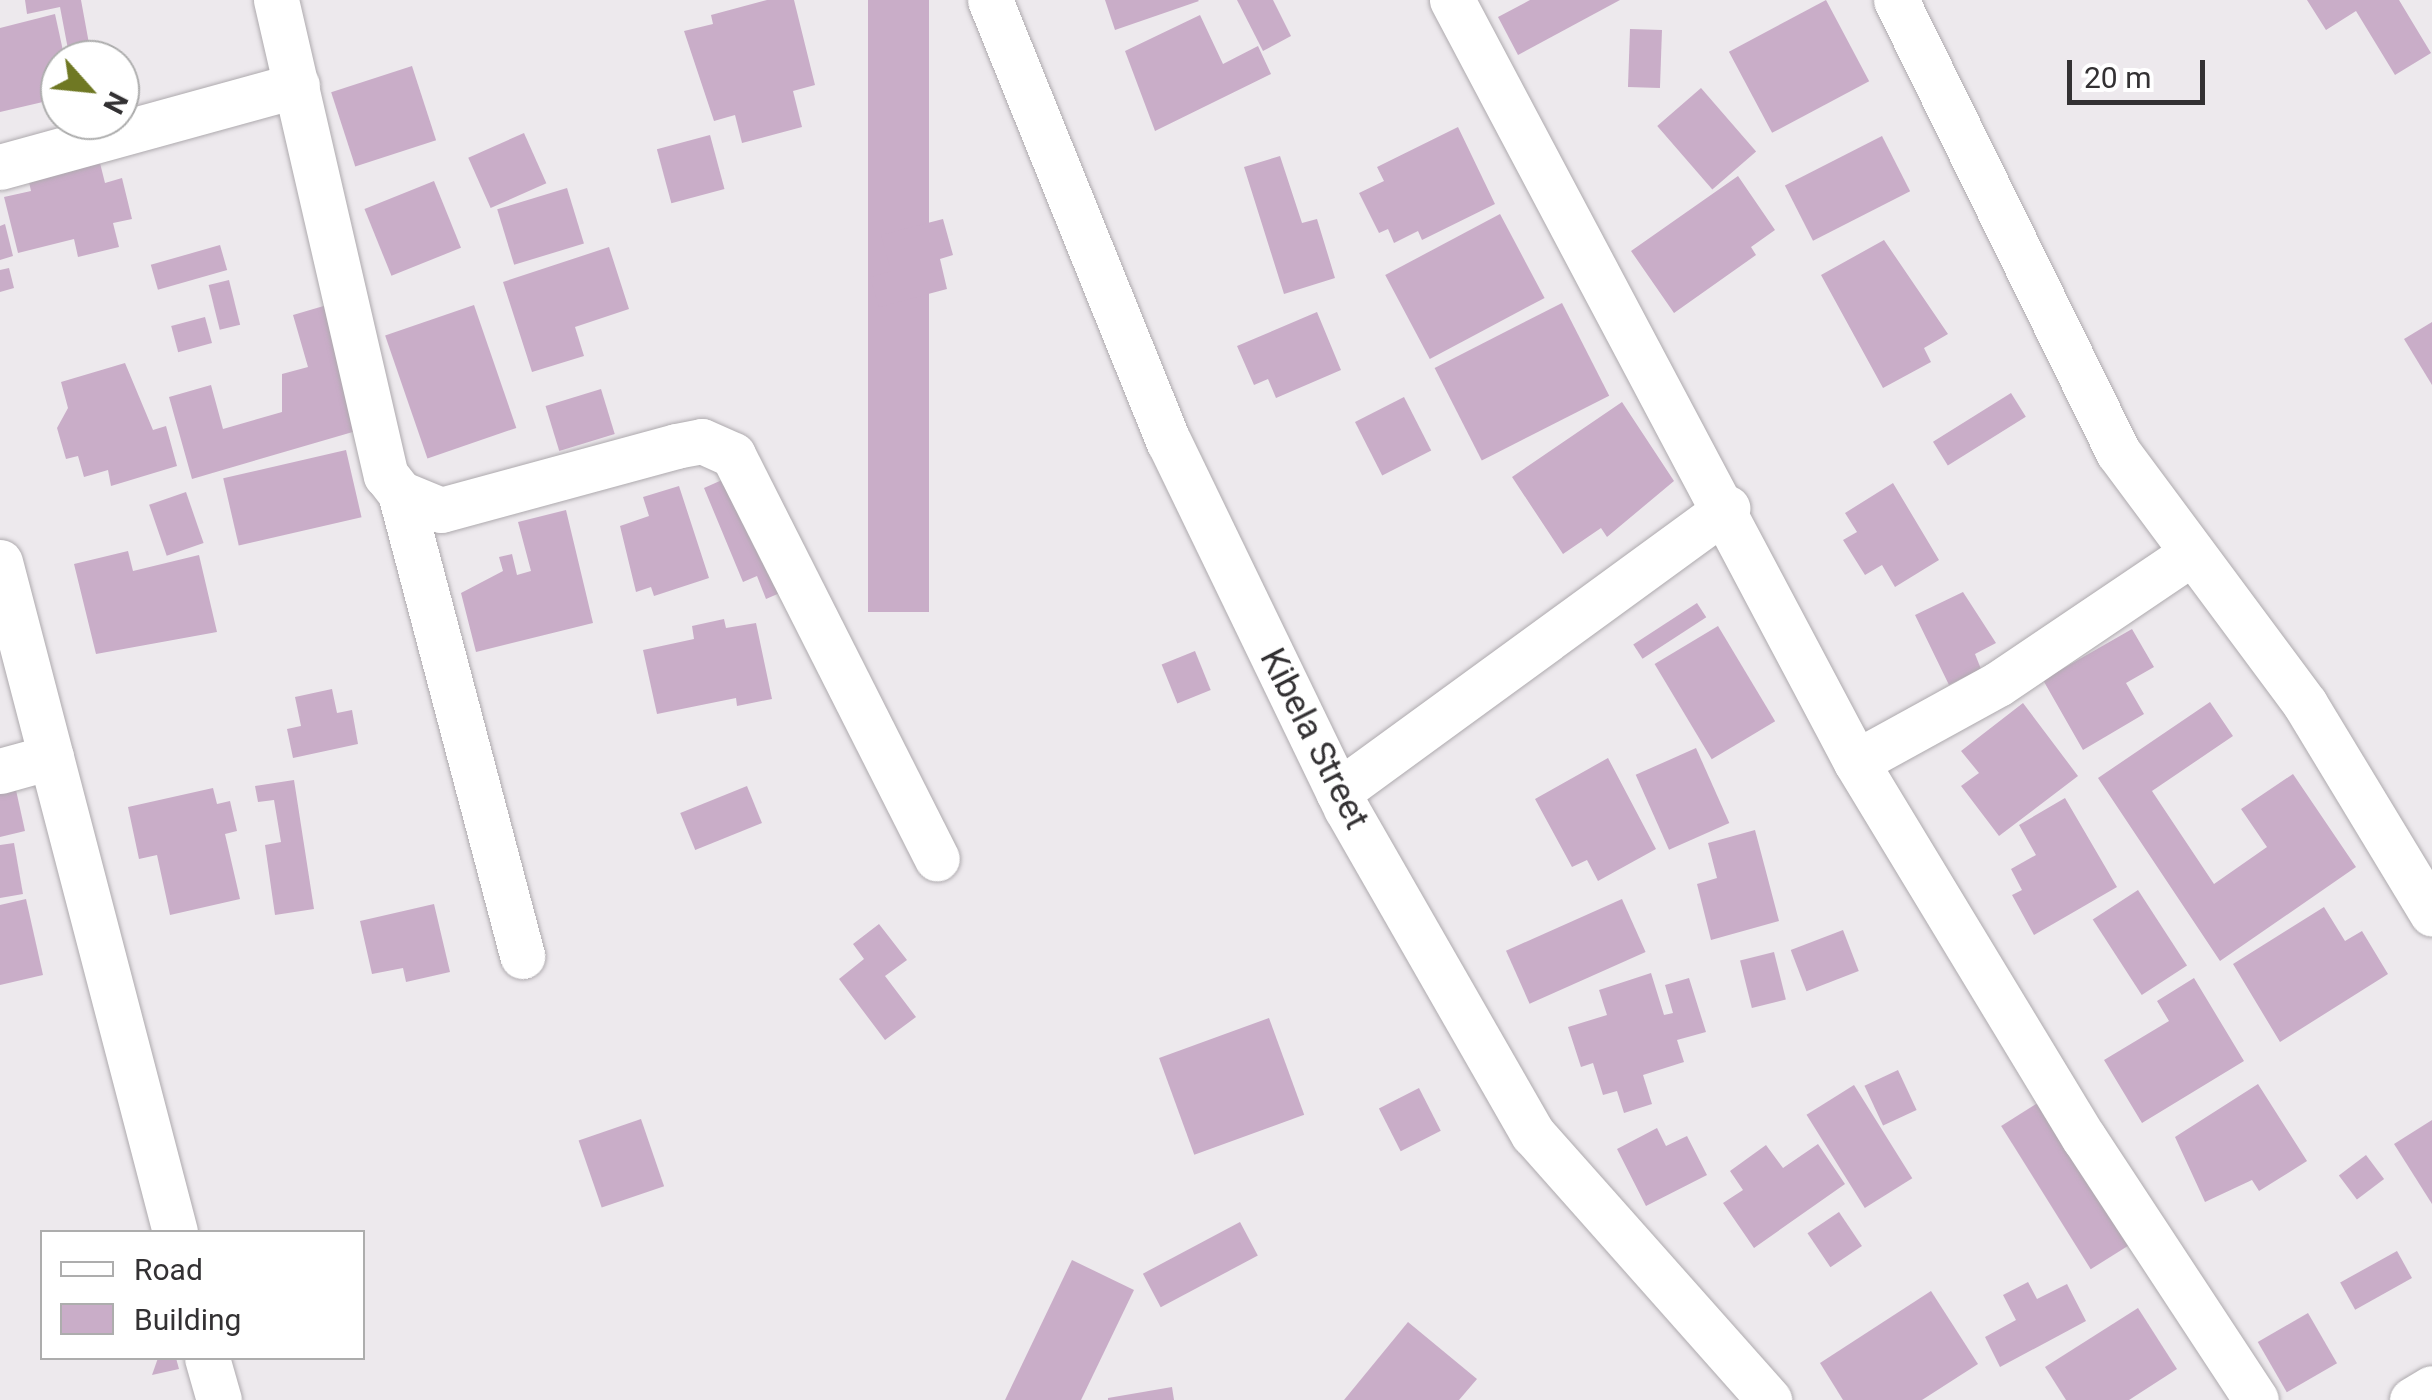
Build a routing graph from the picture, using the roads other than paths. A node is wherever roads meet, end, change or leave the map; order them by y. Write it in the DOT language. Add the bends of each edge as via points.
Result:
graph roads {
  1 [pos="276,0"];
  2 [pos="990,0"];
  3 [pos="1452,0"];
  4 [pos="1896,0"];
  5 [pos="297,85"];
  6 [pos="0,167"];
  7 [pos="400,494"];
  8 [pos="1728,508"];
  9 [pos="2191,554"];
  10 [pos="0,562"];
  11 [pos="51,757"];
  12 [pos="1856,762"];
  13 [pos="0,771"];
  14 [pos="1338,792"];
  15 [pos="937,858"];
  16 [pos="2430,905"];
  17 [pos="522,956"];
  18 [pos="174,1230"];
  19 [pos="208,1360"];
  20 [pos="2432,1388"];
  21 [pos="218,1400"];
  22 [pos="1769,1400"];
  23 [pos="2256,1400"];
  24 [pos="2412,1400"];
  1 -- 5 [label="street"];
  2 -- 14 [label="street, Kibela Street" via="1170,442"];
  3 -- 8 [label="street"];
  4 -- 9 [label="street" via="2118,452"];
  5 -- 6 [label="street"];
  5 -- 7 [label="street" via="386,475"];
  7 -- 15 [label="street" via="419,506 463,508 676,446 702,442 733,454"];
  7 -- 17 [label="street"];
  8 -- 12 [label="street"];
  8 -- 14 [label="street"];
  9 -- 12 [label="street" via="1998,684"];
  9 -- 16 [label="street" via="2304,704"];
  10 -- 11 [label="street"];
  11 -- 13 [label="street"];
  11 -- 18 [label="street"];
  12 -- 23 [label="street" via="2084,1138"];
  14 -- 22 [label="street, Kibela Street" via="1533,1134"];
  19 -- 21 [label="street"];
  20 -- 24 [label="street"];
}
